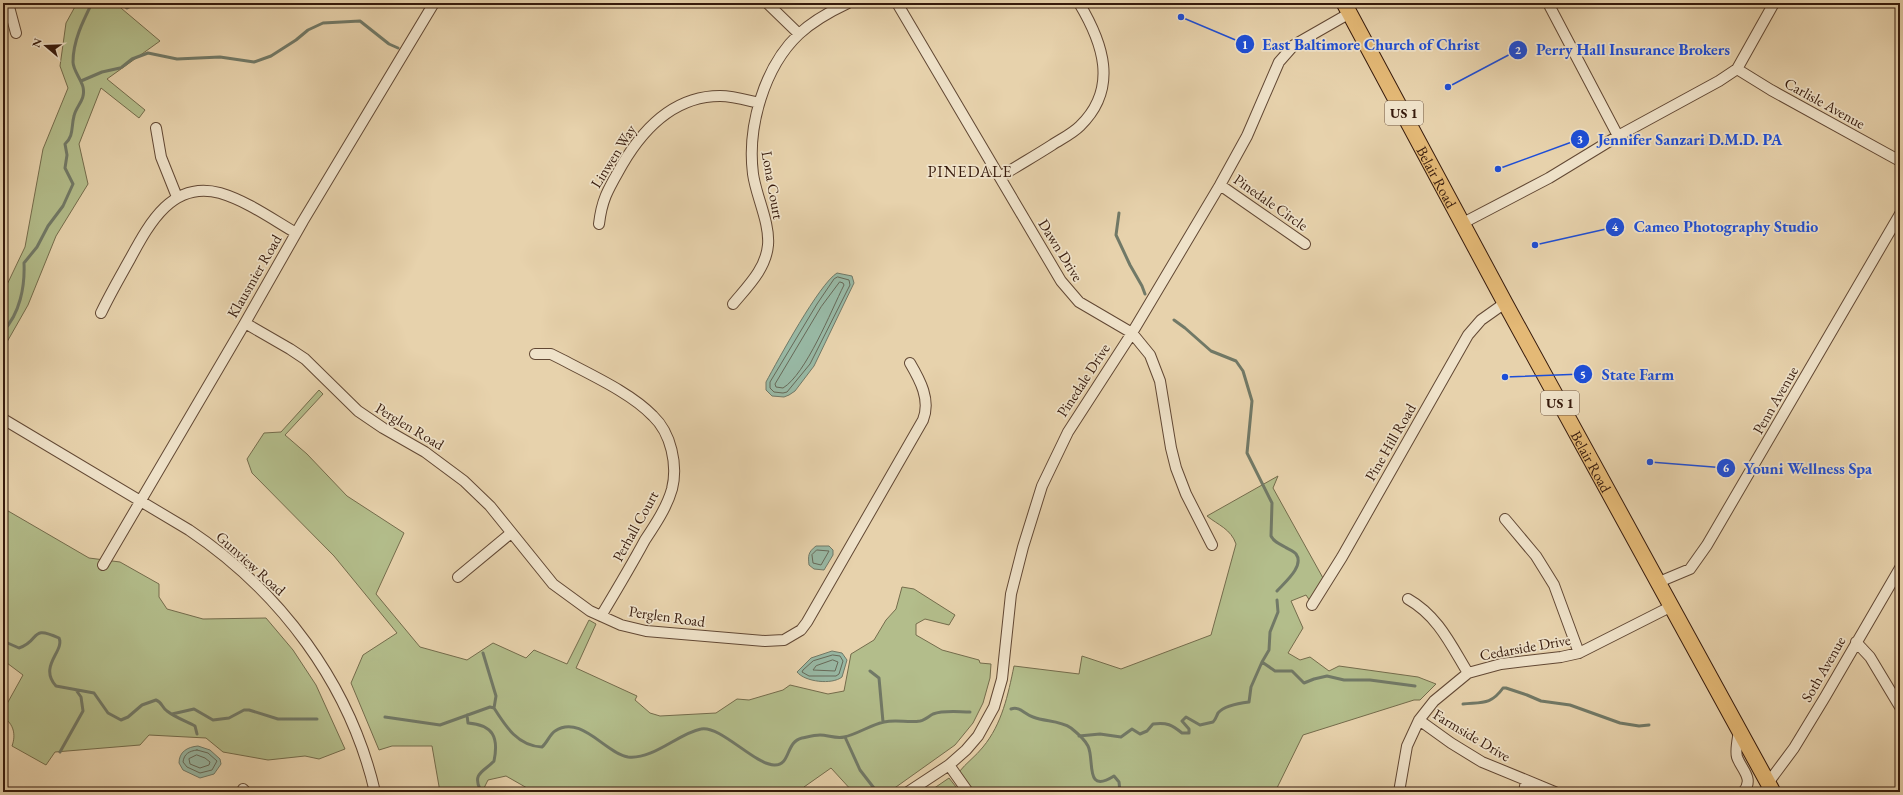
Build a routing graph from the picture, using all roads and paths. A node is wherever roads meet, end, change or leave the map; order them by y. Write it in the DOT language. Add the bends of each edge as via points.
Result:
graph roads {
  1 [pos="8,3"];
  2 [pos="434,3"];
  3 [pos="767,3"];
  4 [pos="848,3"];
  5 [pos="897,3"];
  6 [pos="1079,3"];
  7 [pos="1548,3"];
  8 [pos="1774,3"];
  9 [pos="1347,8"];
  10 [pos="16,33"];
  11 [pos="799,34"];
  12 [pos="1737,69"];
  13 [pos="759,103"];
  14 [pos="156,128"];
  15 [pos="1618,136"];
  16 [pos="1900,161"];
  17 [pos="1000,177"];
  18 [pos="1220,185"];
  19 [pos="177,197"];
  20 [pos="1900,214"];
  21 [pos="1463,222"];
  22 [pos="599,224"];
  23 [pos="296,233"];
  24 [pos="1305,244"];
  25 [pos="1505,302"];
  26 [pos="733,304"];
  27 [pos="101,313"];
  28 [pos="245,323"];
  29 [pos="1132,333"];
  30 [pos="535,354"];
  31 [pos="910,363"];
  32 [pos="3,420"];
  33 [pos="142,501"];
  34 [pos="1505,520"];
  35 [pos="511,533"];
  36 [pos="1212,545"];
  37 [pos="103,565"];
  38 [pos="1900,568"];
  39 [pos="458,577"];
  40 [pos="1659,582"];
  41 [pos="1408,599"];
  42 [pos="1312,605"];
  43 [pos="1672,606"];
  44 [pos="601,616"];
  45 [pos="1856,642"];
  46 [pos="1579,653"];
  47 [pos="1468,673"];
  48 [pos="1900,707"];
  49 [pos="1419,720"];
  50 [pos="1739,730"];
  51 [pos="949,765"];
  52 [pos="1526,781"];
  53 [pos="1771,788"];
  54 [pos="375,792"];
  55 [pos="908,792"];
  56 [pos="968,792"];
  57 [pos="1399,792"];
  58 [pos="1524,792"];
  59 [pos="1555,792"];
  60 [pos="1743,792"];
  1 -- 10 [label="street"];
  2 -- 23 [label="street, Klausmier Road"];
  3 -- 11 [label="street"];
  4 -- 11 [label="street, Lona Court"];
  5 -- 17 [label="street, Dawn Drive"];
  6 -- 17 [label="street" via="1096,34 1103,62 1102,81 1095,104 1089,115 1074,130"];
  7 -- 15 [label="street"];
  8 -- 12 [label="street"];
  9 -- 18 [label="street, Pinedale Drive" via="1294,45 1279,62 1247,136"];
  9 -- 21 [label="highway, Belair Road / US 1"];
  11 -- 13 [label="street, Lona Court" via="778,62"];
  12 -- 15 [label="street" via="1719,82"];
  12 -- 16 [label="street, Carlisle Avenue"];
  13 -- 22 [label="street, Linwen Way" via="727,96 704,98 678,107 655,121 634,145 611,185 603,200"];
  13 -- 26 [label="street, Lona Court" via="752,129 752,163 768,244 763,265"];
  14 -- 19 [label="street" via="161,158"];
  15 -- 21 [label="street" via="1549,178"];
  17 -- 29 [label="street, Dawn Drive" via="1070,293 1079,302"];
  18 -- 24 [label="street, Pinedale Circle"];
  18 -- 29 [label="street, Pinedale Drive"];
  19 -- 23 [label="street" via="198,191 219,192 249,205"];
  19 -- 27 [label="street" via="159,212 146,229"];
  20 -- 40 [label="street, Penn Avenue" via="1707,545 1690,569"];
  21 -- 25 [label="highway, Belair Road / US 1"];
  23 -- 28 [label="street, Klausmier Road"];
  25 -- 40 [label="highway, Belair Road / US 1"];
  25 -- 42 [label="street, Pine Hill Road" via="1481,320 1468,336"];
  28 -- 33 [label="street, Klausmier Road"];
  28 -- 35 [label="street, Perglen Road" via="304,359 362,415 448,468 490,506"];
  29 -- 36 [label="street, Dawn Drive" via="1150,356 1157,374 1176,468"];
  29 -- 51 [label="street, Pinedale Drive" via="1068,432 1042,486 1011,594 1000,690 991,714 978,736"];
  30 -- 44 [label="street, Perhall Court" via="551,354 641,406 661,425 673,456 671,490 659,517"];
  31 -- 44 [label="street, Perglen Road" via="922,387 926,403 925,414 886,487 807,622 793,636 774,641 657,632 621,625"];
  32 -- 33 [label="street, Gunview Road"];
  33 -- 37 [label="street, Klausmier Road"];
  33 -- 54 [label="street, Gunview Road" via="214,547 258,586 308,644 348,711 363,747"];
  34 -- 46 [label="street" via="1536,556 1554,585"];
  35 -- 39 [label="street"];
  35 -- 44 [label="street, Perglen Road" via="553,584"];
  38 -- 45 [label="street, Soth Avenue"];
  40 -- 43 [label="highway, Belair Road / US 1"];
  41 -- 47 [label="street" via="1421,606 1439,625"];
  43 -- 46 [label="street, Cedarside Drive"];
  43 -- 50 [label="highway, Belair Road / US 1"];
  45 -- 48 [label="street" via="1870,657"];
  45 -- 53 [label="street, Soth Avenue"];
  46 -- 47 [label="street, Cedarside Drive" via="1500,664"];
  47 -- 49 [label="street, Cedarside Drive" via="1434,701"];
  49 -- 52 [label="street, Farmside Drive" via="1482,762"];
  49 -- 57 [label="street, Cedarside Drive" via="1407,746"];
  50 -- 53 [label="highway, Belair Road / US 1"];
  50 -- 60 [label="street" via="1736,756 1748,777"];
  51 -- 55 [label="street, Pinedale Drive"];
  51 -- 56 [label="street"];
  52 -- 58 [label="street"];
  52 -- 59 [label="street, Farmside Drive"];
}
